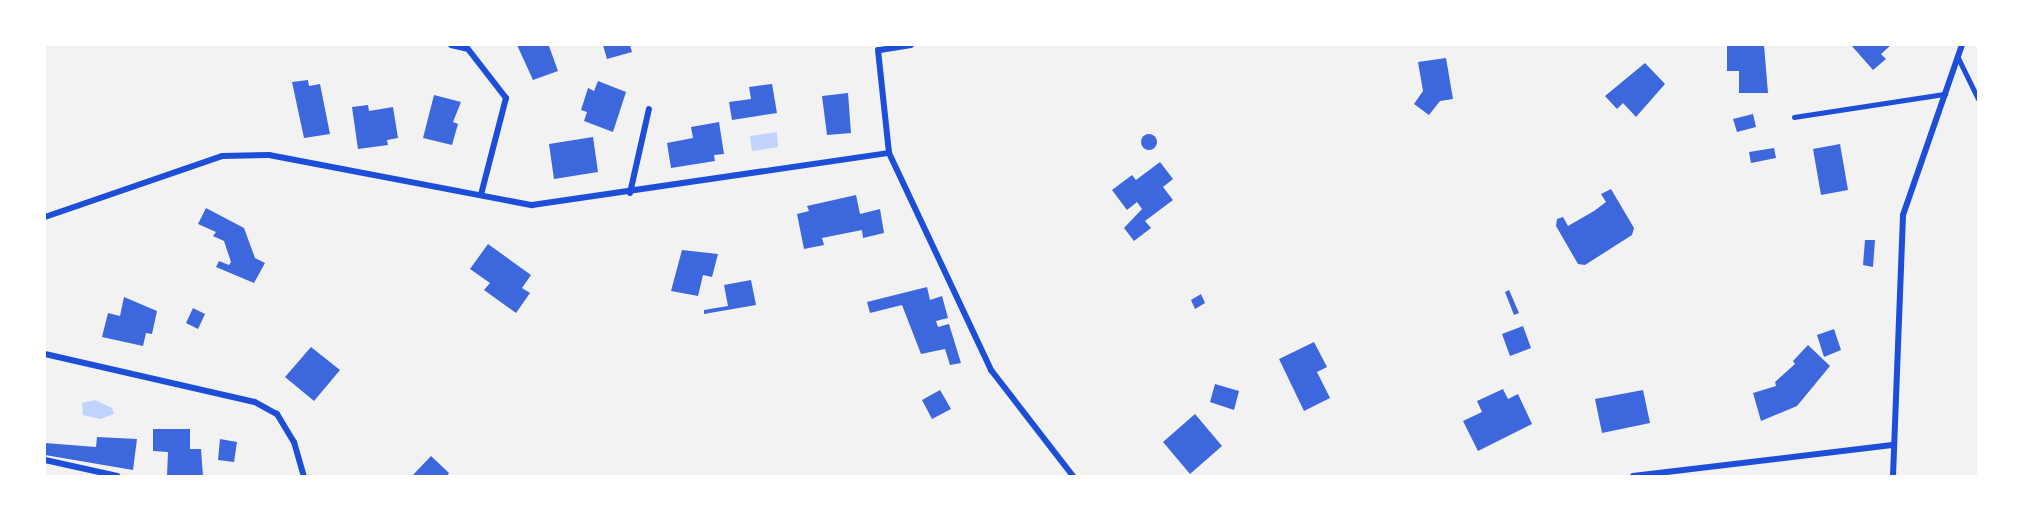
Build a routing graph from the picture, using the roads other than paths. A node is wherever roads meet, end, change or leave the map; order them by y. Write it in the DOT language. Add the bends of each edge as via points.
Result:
graph roads {
  1 [pos="451,45"];
  2 [pos="911,45"];
  3 [pos="1962,45"];
  4 [pos="1958,57"];
  5 [pos="1945,94"];
  6 [pos="1978,98"];
  7 [pos="649,109"];
  8 [pos="1794,117"];
  9 [pos="889,153"];
  10 [pos="630,193"];
  11 [pos="480,195"];
  12 [pos="45,217"];
  13 [pos="45,354"];
  14 [pos="1892,446"];
  15 [pos="45,460"];
  16 [pos="117,476"];
  17 [pos="304,476"];
  18 [pos="1073,476"];
  19 [pos="1633,476"];
  20 [pos="1893,476"];
  1 -- 11 [label="street" via="468,49 506,98"];
  2 -- 9 [label="street" via="878,50"];
  3 -- 4 [label="street"];
  4 -- 5 [label="street"];
  4 -- 6 [label="lane"];
  5 -- 8 [label="lane"];
  5 -- 14 [label="street" via="1903,215"];
  7 -- 10 [label="street"];
  9 -- 10 [label="street"];
  9 -- 18 [label="street" via="991,370"];
  10 -- 11 [label="street" via="532,205"];
  11 -- 12 [label="street" via="269,155 222,156"];
  13 -- 17 [label="street" via="255,402 277,414 294,442"];
  14 -- 19 [label="street"];
  14 -- 20 [label="street"];
  15 -- 16 [label="street"];
}
